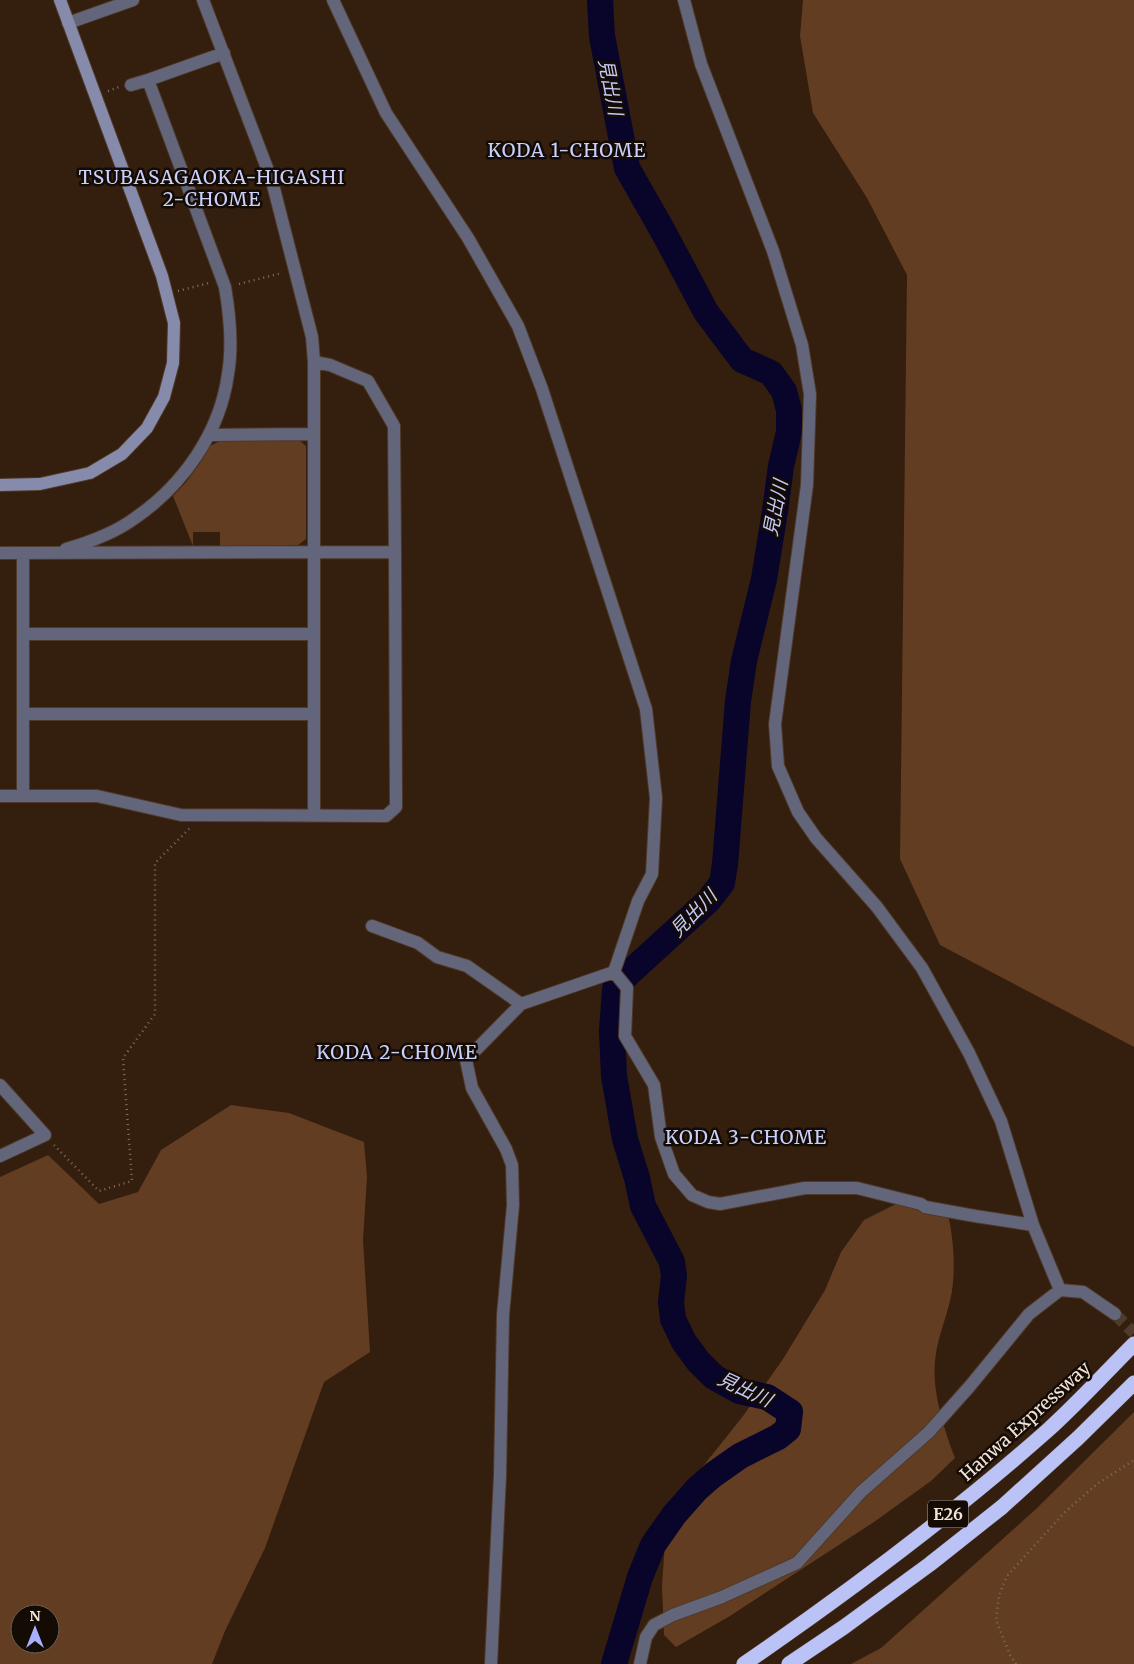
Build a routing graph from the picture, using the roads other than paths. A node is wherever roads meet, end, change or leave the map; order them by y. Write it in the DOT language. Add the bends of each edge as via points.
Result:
graph roads {
  1 [pos="60,0"];
  2 [pos="133,0"];
  3 [pos="204,0"];
  4 [pos="334,0"];
  5 [pos="684,0"];
  6 [pos="119,2"];
  7 [pos="68,23"];
  8 [pos="224,53"];
  9 [pos="148,80"];
  10 [pos="131,86"];
  11 [pos="314,362"];
  12 [pos="210,434"];
  13 [pos="314,434"];
  14 [pos="0,485"];
  15 [pos="314,552"];
  16 [pos="395,552"];
  17 [pos="0,553"];
  18 [pos="23,553"];
  19 [pos="54,553"];
  20 [pos="23,634"];
  21 [pos="314,634"];
  22 [pos="24,714"];
  23 [pos="314,714"];
  24 [pos="0,796"];
  25 [pos="23,796"];
  26 [pos="314,816"];
  27 [pos="372,926"];
  28 [pos="614,972"];
  29 [pos="521,1004"];
  30 [pos="0,1085"];
  31 [pos="0,1156"];
  32 [pos="1033,1225"];
  33 [pos="1060,1290"];
  34 [pos="1115,1314"];
  35 [pos="1134,1344"];
  36 [pos="1134,1383"];
  37 [pos="491,1664"];
  38 [pos="640,1664"];
  39 [pos="744,1664"];
  40 [pos="789,1664"];
  1 -- 7 [label="street"];
  2 -- 6 [label="street"];
  3 -- 8 [label="street"];
  4 -- 28 [label="street" via="386,113 468,238 518,326 542,388 646,709 656,798 652,874 638,902"];
  5 -- 32 [label="street" via="701,64 773,251 802,345 810,394 807,485 775,724 778,766 798,812 816,838 877,907 922,968 946,1011 1001,1120"];
  6 -- 7 [label="street"];
  7 -- 14 [label="street" via="162,276 174,323 173,363 164,397 147,428 122,454 90,473 40,484"];
  8 -- 9 [label="street"];
  8 -- 11 [label="street" via="272,181 312,337"];
  9 -- 10 [label="street"];
  9 -- 12 [label="street" via="224,283 231,343 229,374 224,399"];
  11 -- 13 [label="street"];
  11 -- 16 [label="street" via="368,381 394,426"];
  12 -- 13 [label="street"];
  12 -- 19 [label="street" via="184,474 159,500 134,519 94,540"];
  13 -- 15 [label="street"];
  15 -- 16 [label="street"];
  15 -- 19 [label="street"];
  15 -- 21 [label="street"];
  16 -- 26 [label="street" via="396,807 386,816"];
  17 -- 18 [label="street"];
  18 -- 19 [label="street"];
  18 -- 20 [label="street"];
  20 -- 21 [label="street"];
  20 -- 22 [label="street"];
  21 -- 23 [label="street"];
  22 -- 23 [label="street"];
  22 -- 25 [label="street"];
  23 -- 26 [label="street"];
  24 -- 25 [label="street"];
  25 -- 26 [label="street" via="97,796 181,815"];
  27 -- 29 [label="street" via="418,943 438,957 467,966"];
  28 -- 29 [label="street"];
  28 -- 32 [label="street" via="627,988 625,1036 654,1085 661,1137 674,1174 692,1195 720,1204 805,1188 857,1188 934,1208"];
  29 -- 37 [label="street" via="466,1060 472,1088 512,1165 513,1205 503,1315"];
  30 -- 31 [label="street" via="45,1135"];
  32 -- 33 [label="street"];
  33 -- 34 [label="street" via="1083,1292"];
  33 -- 38 [label="street" via="1029,1314 929,1432 861,1492 796,1562 654,1625 646,1637"];
  35 -- 39 [label="highway, Hanwa Expressway / E26" via="1049,1428 982,1487 825,1608"];
  36 -- 40 [label="highway, E26" via="1002,1507 875,1604"];
}
